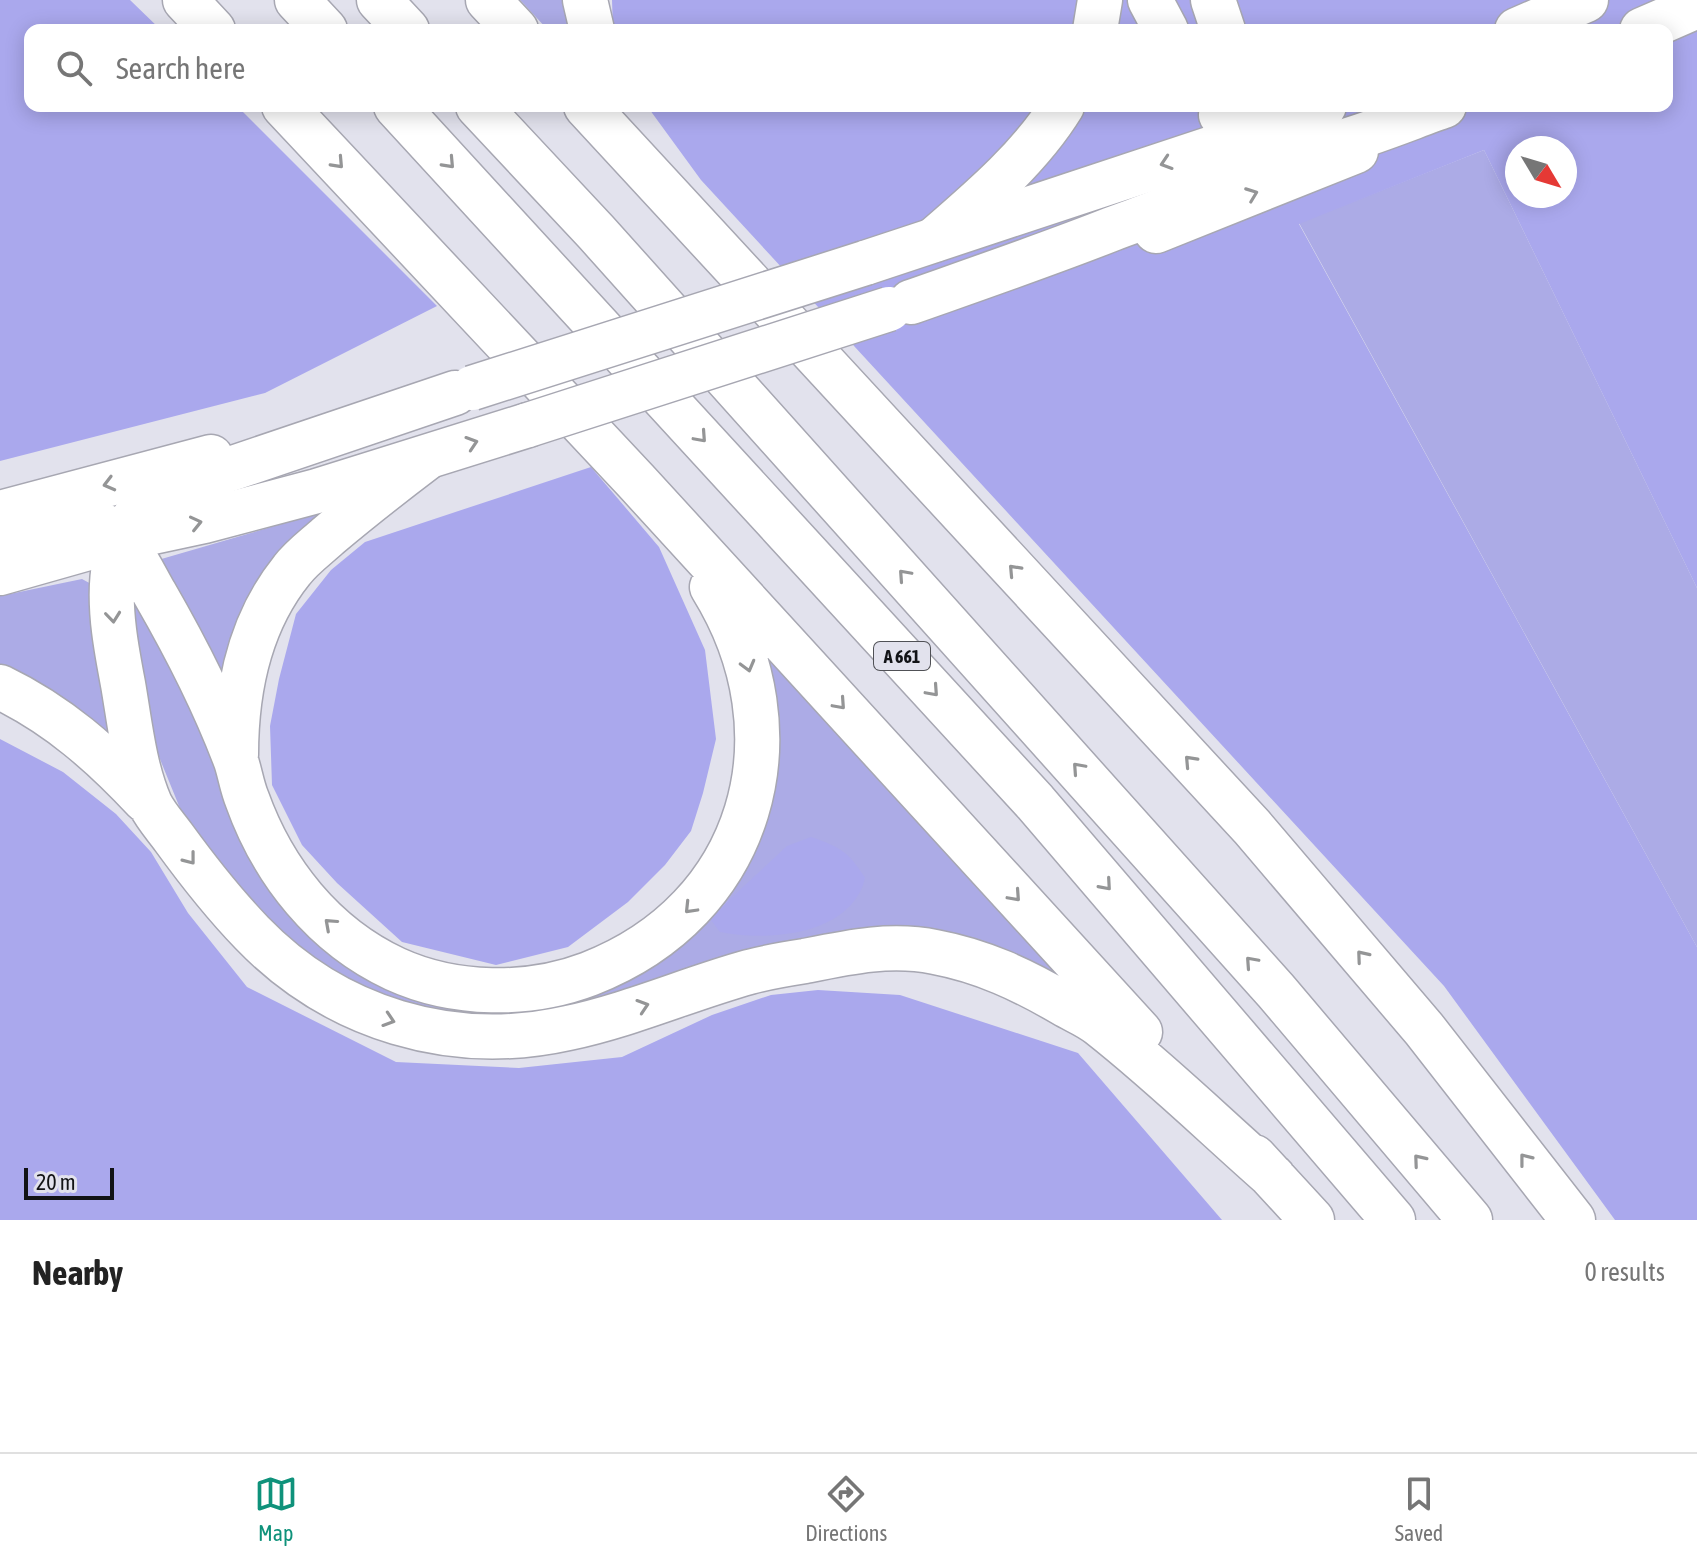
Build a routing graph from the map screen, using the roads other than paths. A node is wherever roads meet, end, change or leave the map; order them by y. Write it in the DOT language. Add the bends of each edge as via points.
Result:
graph roads {
  1 [pos="185,0"];
  2 [pos="297,0"];
  3 [pos="379,0"];
  4 [pos="488,0"];
  5 [pos="585,0"];
  6 [pos="1100,0"];
  7 [pos="1150,0"];
  8 [pos="1213,0"];
  9 [pos="1586,0"];
  10 [pos="1697,6"];
  11 [pos="207,24"];
  12 [pos="319,24"];
  13 [pos="401,24"];
  14 [pos="510,24"];
  15 [pos="591,24"];
  16 [pos="1096,24"];
  17 [pos="1163,24"];
  18 [pos="1221,24"];
  19 [pos="1531,24"];
  20 [pos="1656,24"];
  21 [pos="290,112"];
  22 [pos="402,112"];
  23 [pos="484,112"];
  24 [pos="592,112"];
  25 [pos="626,112"];
  26 [pos="1059,112"];
  27 [pos="1273,112"];
  28 [pos="1425,112"];
  29 [pos="1451,112"];
  30 [pos="1230,117"];
  31 [pos="690,218"];
  32 [pos="934,240"];
  33 [pos="900,305"];
  34 [pos="464,391"];
  35 [pos="425,459"];
  36 [pos="636,481"];
  37 [pos="0,513"];
  38 [pos="0,530"];
  39 [pos="120,539"];
  40 [pos="0,573"];
  41 [pos="0,687"];
  42 [pos="236,761"];
  43 [pos="151,806"];
  44 [pos="1273,1177"];
  45 [pos="1312,1220"];
  46 [pos="1393,1220"];
  47 [pos="1470,1220"];
  48 [pos="1573,1220"];
  1 -- 11 [label="main road"];
  2 -- 12 [label="main road"];
  3 -- 13 [label="main road"];
  4 -- 14 [label="main road"];
  5 -- 15 [label="main road"];
  6 -- 16 [label="main road"];
  7 -- 17 [label="main road"];
  8 -- 18 [label="main road"];
  9 -- 19 [label="main road"];
  10 -- 20 [label="main road"];
  21 -- 36 [label="main road, one-way"];
  22 -- 46 [label="main road, A 661, one-way" via="1035,802"];
  47 -- 23 [label="main road, A 661, one-way" via="1140,838"];
  24 -- 31 [label="main road"];
  25 -- 31 [label="main road"];
  26 -- 32 [label="main road" via="977,203"];
  27 -- 30 [label="main road"];
  28 -- 30 [label="main road" via="1282,154 1263,151"];
  33 -- 29 [label="main road, one-way" via="1151,233"];
  30 -- 32 [label="main road, one-way"];
  30 -- 33 [label="main road" via="1233,156 1208,186 1055,251"];
  48 -- 31 [label="main road, one-way" via="1424,1029 1252,827"];
  32 -- 34 [label="main road, bridge"];
  35 -- 33 [label="main road, one-way, bridge"];
  34 -- 37 [label="main road, one-way"];
  34 -- 39 [label="main road" via="165,491 136,514"];
  39 -- 35 [label="main road, one-way"];
  35 -- 42 [label="main road" via="311,551 271,600 247,662"];
  36 -- 42 [label="main road, one-way" via="689,549 731,617 748,662 758,747 754,783 731,849 698,900 650,943 575,979 513,990 447,984 394,968 325,920 281,870"];
  36 -- 44 [label="main road, one-way"];
  38 -- 39 [label="main road" via="79,519 108,528"];
  39 -- 40 [label="main road"];
  39 -- 42 [label="main road" via="177,633"];
  39 -- 43 [label="main road, one-way" via="111,600 117,655 130,733"];
  41 -- 43 [label="main road" via="56,718 103,756"];
  43 -- 44 [label="main road, one-way" via="264,945 311,982 388,1020 443,1033 507,1038 570,1028 752,971 864,949 934,951 1004,971 1096,1022"];
  44 -- 45 [label="main road"];
}
